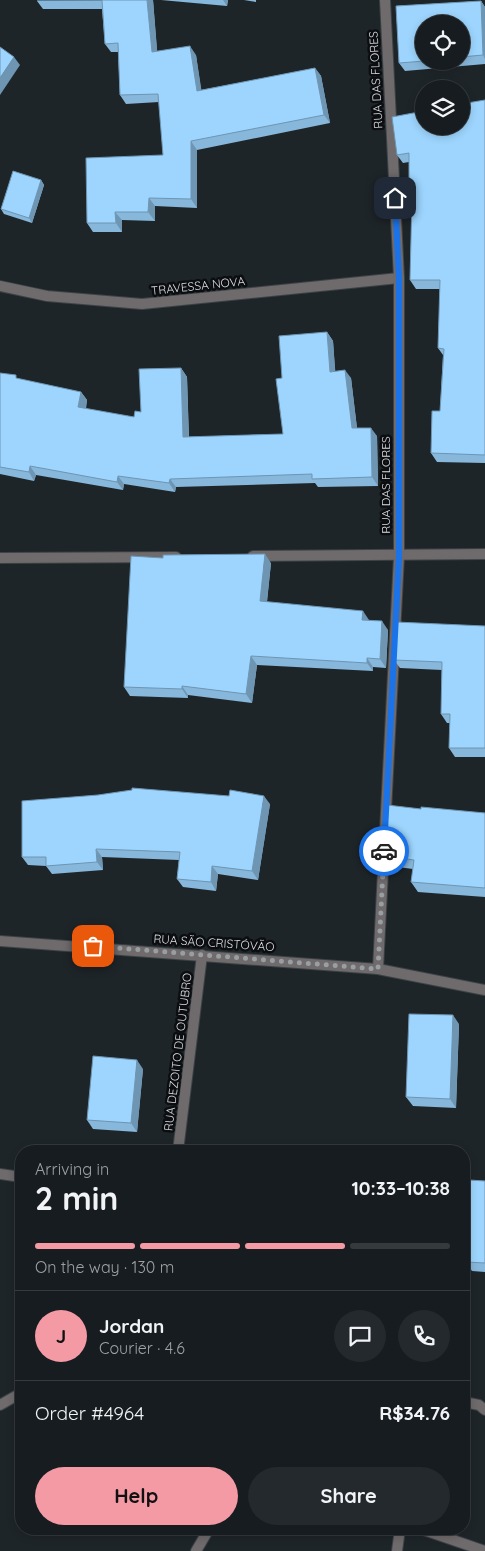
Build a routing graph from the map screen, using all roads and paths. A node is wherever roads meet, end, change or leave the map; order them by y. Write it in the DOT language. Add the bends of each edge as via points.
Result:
graph roads {
  1 [pos="385,0"];
  2 [pos="399,278"];
  3 [pos="0,286"];
  4 [pos="485,554"];
  5 [pos="239,556"];
  6 [pos="399,556"];
  7 [pos="190,557"];
  8 [pos="0,558"];
  9 [pos="0,941"];
  10 [pos="202,955"];
  11 [pos="378,969"];
  12 [pos="485,990"];
  13 [pos="179,1145"];
  14 [pos="0,1174"];
  15 [pos="15,1176"];
  16 [pos="15,1396"];
  17 [pos="470,1403"];
  18 [pos="0,1405"];
  19 [pos="485,1410"];
  20 [pos="205,1535"];
  21 [pos="399,1535"];
  22 [pos="438,1535"];
  23 [pos="196,1551"];
  24 [pos="397,1551"];
  25 [pos="485,1551"];
  1 -- 2 [label="street, RUA DAS FLORES"];
  2 -- 3 [label="street, TRAVESSA NOVA" via="142,304 46,296"];
  2 -- 6 [label="street, RUA DAS FLORES"];
  4 -- 6 [label="street"];
  5 -- 6 [label="street"];
  6 -- 11 [label="street, RUA DAS FLORES"];
  7 -- 8 [label="street"];
  9 -- 10 [label="street, RUA SÃO CRISTÓVÃO"];
  10 -- 11 [label="street, RUA SÃO CRISTÓVÃO"];
  10 -- 13 [label="street, RUA DEZOITO DE OUTUBRO"];
  11 -- 12 [label="street, RUA SÃO CRISTÓVÃO"];
  14 -- 15 [label="street"];
  16 -- 18 [label="street"];
  17 -- 19 [label="street"];
  20 -- 23 [label="street"];
  21 -- 24 [label="street"];
  22 -- 25 [label="street"];
}
